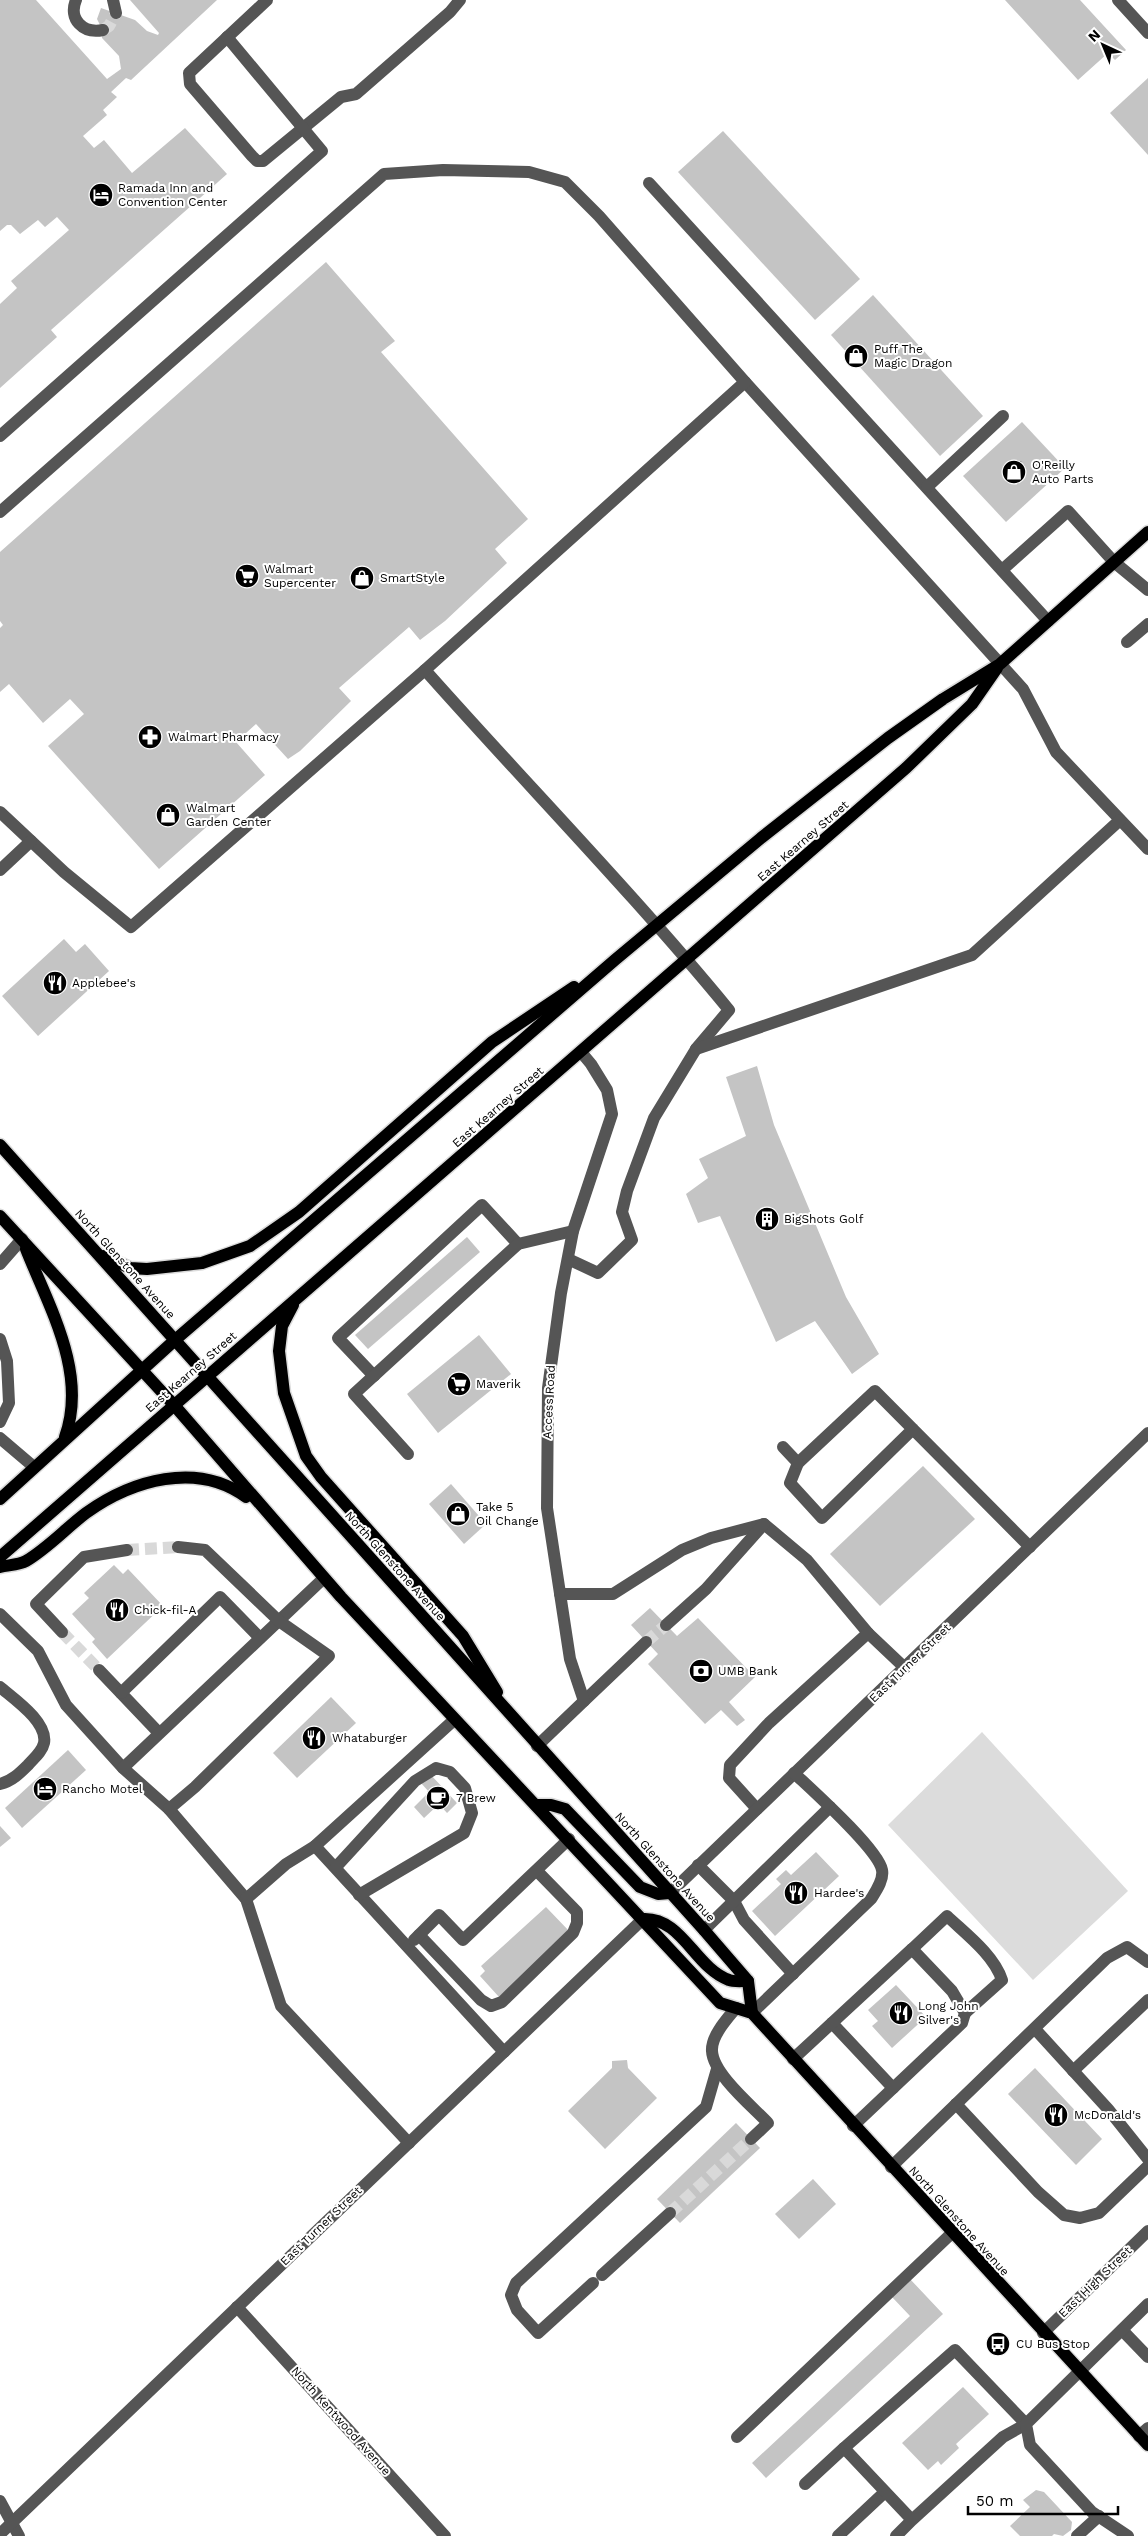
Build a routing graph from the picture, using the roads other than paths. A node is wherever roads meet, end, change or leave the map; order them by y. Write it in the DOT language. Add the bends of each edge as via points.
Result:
graph roads {
  1 [pos="76,0"];
  2 [pos="113,0"];
  3 [pos="267,0"];
  4 [pos="460,0"];
  5 [pos="1118,0"];
  6 [pos="116,13"];
  7 [pos="103,30"];
  8 [pos="1148,33"];
  9 [pos="227,37"];
  10 [pos="303,129"];
  11 [pos="649,183"];
  12 [pos="745,382"];
  13 [pos="1003,416"];
  14 [pos="0,436"];
  15 [pos="927,487"];
  16 [pos="0,512"];
  17 [pos="1148,532"];
  18 [pos="1114,562"];
  19 [pos="1002,570"];
  20 [pos="1148,590"];
  21 [pos="1048,621"];
  22 [pos="1148,624"];
  23 [pos="1127,642"];
  24 [pos="1000,664"];
  25 [pos="425,670"];
  26 [pos="0,812"];
  27 [pos="1120,820"];
  28 [pos="31,841"];
  29 [pos="1148,850"];
  30 [pos="0,870"];
  31 [pos="656,924"];
  32 [pos="616,959"];
  33 [pos="687,960"];
  34 [pos="696,1049"];
  35 [pos="581,1052"];
  36 [pos="0,1137"];
  37 [pos="0,1145"];
  38 [pos="15,1161"];
  39 [pos="0,1216"];
  40 [pos="573,1231"];
  41 [pos="22,1240"];
  42 [pos="518,1244"];
  43 [pos="96,1252"];
  44 [pos="568,1259"];
  45 [pos="0,1264"];
  46 [pos="297,1299"];
  47 [pos="0,1339"];
  48 [pos="175,1340"];
  49 [pos="142,1370"];
  50 [pos="207,1374"];
  51 [pos="374,1376"];
  52 [pos="174,1404"];
  53 [pos="0,1422"];
  54 [pos="913,1429"];
  55 [pos="1148,1433"];
  56 [pos="0,1438"];
  57 [pos="64,1440"];
  58 [pos="783,1447"];
  59 [pos="408,1454"];
  60 [pos="798,1463"];
  61 [pos="34,1468"];
  62 [pos="0,1499"];
  63 [pos="267,1512"];
  64 [pos="764,1524"];
  65 [pos="178,1547"];
  66 [pos="1030,1547"];
  67 [pos="127,1550"];
  68 [pos="0,1557"];
  69 [pos="0,1567"];
  70 [pos="324,1578"];
  71 [pos="560,1594"];
  72 [pos="0,1614"];
  73 [pos="278,1621"];
  74 [pos="666,1625"];
  75 [pos="62,1632"];
  76 [pos="868,1633"];
  77 [pos="260,1638"];
  78 [pos="646,1642"];
  79 [pos="905,1668"];
  80 [pos="99,1670"];
  81 [pos="0,1687"];
  82 [pos="121,1693"];
  83 [pos="584,1701"];
  84 [pos="508,1714"];
  85 [pos="454,1720"];
  86 [pos="159,1734"];
  87 [pos="537,1746"];
  88 [pos="123,1768"];
  89 [pos="794,1773"];
  90 [pos="0,1784"];
  91 [pos="537,1805"];
  92 [pos="757,1808"];
  93 [pos="830,1808"];
  94 [pos="169,1809"];
  95 [pos="569,1839"];
  96 [pos="315,1846"];
  97 [pos="698,1864"];
  98 [pos="336,1867"];
  99 [pos="537,1871"];
  100 [pos="670,1893"];
  101 [pos="359,1895"];
  102 [pos="246,1899"];
  103 [pos="734,1901"];
  104 [pos="643,1919"];
  105 [pos="704,1930"];
  106 [pos="419,1935"];
  107 [pos="406,1947"];
  108 [pos="912,1949"];
  109 [pos="1148,1962"];
  110 [pos="793,1974"];
  111 [pos="748,1981"];
  112 [pos="1148,2000"];
  113 [pos="736,2008"];
  114 [pos="752,2013"];
  115 [pos="965,2013"];
  116 [pos="832,2023"];
  117 [pos="1035,2029"];
  118 [pos="504,2052"];
  119 [pos="793,2060"];
  120 [pos="717,2069"];
  121 [pos="1073,2071"];
  122 [pos="893,2088"];
  123 [pos="956,2104"];
  124 [pos="853,2126"];
  125 [pos="751,2139"];
  126 [pos="409,2143"];
  127 [pos="1148,2159"];
  128 [pos="1148,2166"];
  129 [pos="891,2167"];
  130 [pos="670,2213"];
  131 [pos="1148,2231"];
  132 [pos="952,2233"];
  133 [pos="1148,2304"];
  134 [pos="237,2307"];
  135 [pos="1122,2330"];
  136 [pos="1043,2333"];
  137 [pos="1148,2357"];
  138 [pos="1079,2372"];
  139 [pos="1026,2424"];
  140 [pos="737,2437"];
  141 [pos="1145,2437"];
  142 [pos="844,2448"];
  143 [pos="805,2484"];
  144 [pos="885,2492"];
  145 [pos="0,2501"];
  146 [pos="1099,2516"];
  147 [pos="912,2520"];
  148 [pos="12,2523"];
  149 [pos="0,2534"];
  150 [pos="20,2536"];
  151 [pos="445,2536"];
  152 [pos="838,2536"];
  153 [pos="896,2536"];
  154 [pos="1078,2536"];
  155 [pos="1128,2536"];
  1 -- 7 [label="street" via="74,12 79,24 90,30"];
  2 -- 6 [label="street"];
  3 -- 9 [label="street"];
  4 -- 10 [label="street" via="356,94 342,96"];
  5 -- 8 [label="street"];
  9 -- 10 [label="street"];
  9 -- 10 [label="street" via="189,73 190,84 257,160 270,158"];
  10 -- 14 [label="street" via="322,151"];
  11 -- 15 [label="street"];
  12 -- 16 [label="street" via="599,216 565,182 529,172 443,170 384,174"];
  12 -- 24 [label="street"];
  12 -- 25 [label="street"];
  13 -- 15 [label="street"];
  15 -- 19 [label="street"];
  17 -- 18 [label="main road, East Kearney Street"];
  18 -- 19 [label="street" via="1068,511"];
  18 -- 20 [label="street"];
  18 -- 21 [label="main road, East Kearney Street"];
  19 -- 21 [label="street"];
  21 -- 24 [label="main road, East Kearney Street"];
  22 -- 23 [label="street"];
  24 -- 27 [label="street" via="1023,689 1056,752"];
  24 -- 31 [label="main road, East Kearney Street" via="888,738"];
  24 -- 33 [label="main road, East Kearney Street" via="972,704 906,768"];
  25 -- 28 [label="street" via="131,927"];
  25 -- 31 [label="street"];
  26 -- 28 [label="street"];
  27 -- 29 [label="street"];
  27 -- 34 [label="street" via="972,954"];
  28 -- 30 [label="street"];
  31 -- 32 [label="main road, East Kearney Street"];
  31 -- 33 [label="street"];
  32 -- 43 [label="main road" via="492,1042 299,1212 250,1246 202,1263 147,1270 130,1268"];
  32 -- 48 [label="main road, East Kearney Street"];
  33 -- 34 [label="street" via="729,1010"];
  33 -- 35 [label="main road, East Kearney Street"];
  34 -- 44 [label="street" via="654,1118 627,1191 622,1212 632,1240 598,1273"];
  35 -- 40 [label="street, Access Road" via="606,1090 612,1114"];
  35 -- 46 [label="main road, East Kearney Street"];
  36 -- 38 [label="main road"];
  37 -- 38 [label="main road, North Glenstone Avenue"];
  38 -- 43 [label="main road, North Glenstone Avenue"];
  39 -- 41 [label="main road"];
  40 -- 42 [label="street"];
  40 -- 44 [label="street, Access Road"];
  41 -- 45 [label="street"];
  41 -- 49 [label="main road"];
  41 -- 57 [label="main road" via="68,1359 73,1409"];
  42 -- 51 [label="street"];
  42 -- 51 [label="street" via="482,1205 338,1338"];
  43 -- 48 [label="main road, North Glenstone Avenue"];
  44 -- 71 [label="street, Access Road" via="548,1388 546,1508"];
  46 -- 50 [label="main road, East Kearney Street"];
  46 -- 84 [label="main road" via="282,1326 279,1350 284,1393 306,1456 463,1636"];
  47 -- 53 [label="street" via="7,1361 9,1403"];
  48 -- 49 [label="main road, East Kearney Street"];
  48 -- 50 [label="main road, North Glenstone Avenue"];
  49 -- 52 [label="main road"];
  49 -- 57 [label="main road, East Kearney Street"];
  50 -- 52 [label="main road, East Kearney Street"];
  50 -- 84 [label="main road, North Glenstone Avenue"];
  51 -- 59 [label="street" via="354,1394"];
  52 -- 63 [label="main road"];
  52 -- 68 [label="main road, East Kearney Street"];
  54 -- 60 [label="street" via="875,1391"];
  54 -- 60 [label="street" via="822,1518 790,1483"];
  54 -- 66 [label="street"];
  55 -- 66 [label="street, East Turner Street"];
  56 -- 61 [label="street"];
  57 -- 61 [label="main road, East Kearney Street"];
  58 -- 60 [label="street"];
  61 -- 62 [label="main road, East Kearney Street"];
  63 -- 69 [label="main road" via="234,1488 216,1480 191,1476 162,1480 102,1502 25,1562"];
  63 -- 70 [label="main road"];
  64 -- 71 [label="street" via="711,1538 682,1550 613,1594"];
  64 -- 74 [label="street" via="706,1588"];
  64 -- 76 [label="street" via="807,1560"];
  65 -- 73 [label="street" via="205,1550"];
  66 -- 79 [label="street, East Turner Street"];
  67 -- 75 [label="street" via="84,1557 36,1604"];
  70 -- 73 [label="street"];
  70 -- 85 [label="main road"];
  71 -- 83 [label="street, Access Road" via="570,1659"];
  72 -- 88 [label="street" via="38,1651 66,1705"];
  73 -- 77 [label="street"];
  73 -- 94 [label="street" via="330,1656"];
  76 -- 79 [label="street"];
  76 -- 92 [label="street" via="769,1723 730,1765 729,1778"];
  77 -- 82 [label="street" via="220,1597"];
  77 -- 86 [label="street"];
  78 -- 83 [label="street"];
  79 -- 89 [label="street, East Turner Street"];
  80 -- 82 [label="street"];
  81 -- 90 [label="street" via="27,1709 42,1730 44,1742 39,1754 20,1773"];
  82 -- 86 [label="street"];
  83 -- 87 [label="street"];
  84 -- 87 [label="main road, North Glenstone Avenue"];
  85 -- 91 [label="main road"];
  85 -- 96 [label="street"];
  86 -- 88 [label="street"];
  87 -- 100 [label="main road, North Glenstone Avenue"];
  88 -- 94 [label="street"];
  89 -- 92 [label="street, East Turner Street"];
  89 -- 93 [label="street"];
  91 -- 95 [label="main road"];
  91 -- 100 [label="main road" via="565,1809 640,1887 658,1894"];
  92 -- 97 [label="street, East Turner Street"];
  93 -- 103 [label="street"];
  93 -- 110 [label="street" via="858,1835 882,1869 881,1880 872,1899"];
  94 -- 102 [label="street"];
  95 -- 99 [label="street"];
  95 -- 104 [label="main road"];
  96 -- 98 [label="street"];
  96 -- 102 [label="street" via="286,1864"];
  97 -- 100 [label="street, East Turner Street"];
  97 -- 103 [label="street"];
  98 -- 101 [label="street"];
  98 -- 101 [label="street" via="415,1782 436,1768 450,1772 465,1788 472,1813 464,1833"];
  99 -- 106 [label="street" via="463,1940 439,1915"];
  99 -- 106 [label="street" via="577,1912 577,1923 573,1933 502,2002 491,2006 480,2000"];
  100 -- 105 [label="main road, North Glenstone Avenue"];
  101 -- 107 [label="street"];
  102 -- 126 [label="street" via="281,2006"];
  103 -- 105 [label="street"];
  103 -- 110 [label="street" via="744,1920"];
  104 -- 111 [label="main road" via="664,1921 718,1975 730,1980"];
  104 -- 113 [label="main road" via="720,2003"];
  104 -- 118 [label="street, East Turner Street"];
  105 -- 111 [label="main road, North Glenstone Avenue"];
  106 -- 107 [label="street"];
  107 -- 118 [label="street"];
  108 -- 115 [label="street" via="952,1991"];
  108 -- 115 [label="street" via="948,1916 983,1951 1002,1980"];
  108 -- 116 [label="street"];
  109 -- 117 [label="street" via="1127,1947 1107,1958"];
  110 -- 114 [label="street"];
  111 -- 114 [label="main road"];
  112 -- 121 [label="street"];
  113 -- 114 [label="main road"];
  113 -- 120 [label="street" via="720,2028 712,2050"];
  114 -- 119 [label="main road, North Glenstone Avenue"];
  115 -- 122 [label="street" via="962,2023"];
  116 -- 119 [label="street"];
  116 -- 122 [label="street"];
  117 -- 121 [label="street"];
  117 -- 123 [label="street"];
  118 -- 126 [label="street, East Turner Street"];
  119 -- 124 [label="main road, North Glenstone Avenue"];
  120 -- 125 [label="street" via="768,2123"];
  120 -- 130 [label="street" via="706,2107 516,2283 511,2295 517,2310 538,2333"];
  121 -- 127 [label="street"];
  122 -- 124 [label="street"];
  123 -- 128 [label="street" via="1038,2192 1064,2215 1080,2218 1099,2213"];
  123 -- 129 [label="street"];
  124 -- 129 [label="main road, North Glenstone Avenue"];
  126 -- 134 [label="street, East Turner Street"];
  129 -- 132 [label="main road, North Glenstone Avenue"];
  131 -- 136 [label="street, East High Street"];
  132 -- 136 [label="main road, North Glenstone Avenue"];
  132 -- 140 [label="street"];
  133 -- 135 [label="street"];
  134 -- 148 [label="street, East Turner Street"];
  134 -- 151 [label="street, North Kentwood Avenue"];
  135 -- 137 [label="street"];
  135 -- 138 [label="street"];
  136 -- 138 [label="main road, North Glenstone Avenue"];
  138 -- 139 [label="street"];
  138 -- 141 [label="main road, North Glenstone Avenue"];
  139 -- 142 [label="street" via="955,2350"];
  139 -- 146 [label="street" via="1030,2445"];
  139 -- 147 [label="street" via="1003,2437"];
  142 -- 143 [label="street"];
  142 -- 144 [label="street"];
  144 -- 147 [label="street"];
  144 -- 152 [label="street"];
  145 -- 148 [label="street"];
  146 -- 154 [label="street"];
  146 -- 155 [label="street"];
  147 -- 153 [label="street"];
  148 -- 149 [label="street, East Turner Street"];
  148 -- 150 [label="street"];
}
